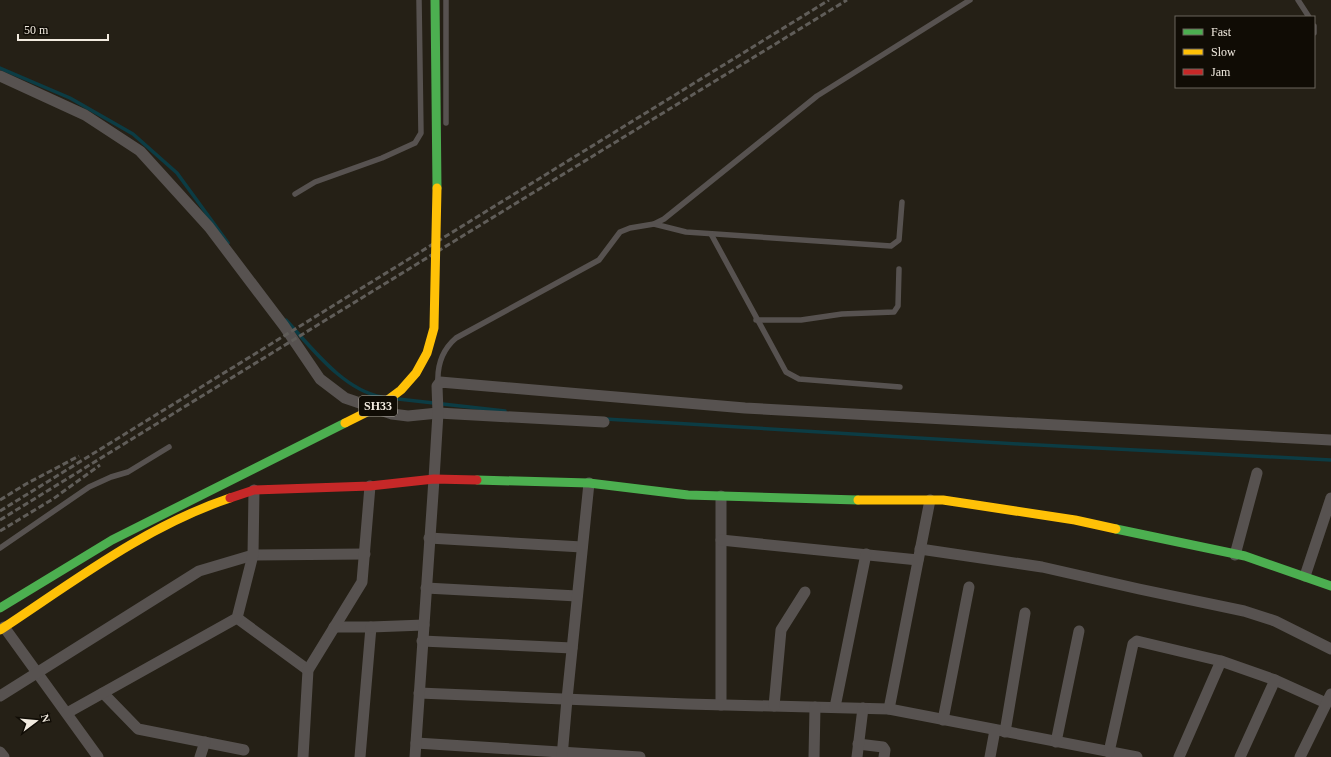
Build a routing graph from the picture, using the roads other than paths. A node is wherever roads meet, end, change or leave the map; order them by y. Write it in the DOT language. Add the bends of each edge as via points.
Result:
graph roads {
  1 [pos="419,0"];
  2 [pos="435,0"];
  3 [pos="446,0"];
  4 [pos="970,0"];
  5 [pos="1298,0"];
  6 [pos="1308,16"];
  7 [pos="0,76"];
  8 [pos="446,123"];
  9 [pos="295,194"];
  10 [pos="902,202"];
  11 [pos="654,224"];
  12 [pos="711,234"];
  13 [pos="899,269"];
  14 [pos="756,320"];
  15 [pos="438,383"];
  16 [pos="900,387"];
  17 [pos="438,410"];
  18 [pos="604,422"];
  19 [pos="1331,440"];
  20 [pos="169,447"];
  21 [pos="1257,473"];
  22 [pos="434,479"];
  23 [pos="589,483"];
  24 [pos="370,486"];
  25 [pos="254,490"];
  26 [pos="721,496"];
  27 [pos="1331,498"];
  28 [pos="930,500"];
  29 [pos="430,538"];
  30 [pos="721,540"];
  31 [pos="582,547"];
  32 [pos="0,548"];
  33 [pos="365,554"];
  34 [pos="866,554"];
  35 [pos="919,554"];
  36 [pos="253,555"];
  37 [pos="1235,555"];
  38 [pos="1306,576"];
  39 [pos="1331,586"];
  40 [pos="969,587"];
  41 [pos="426,588"];
  42 [pos="805,592"];
  43 [pos="577,596"];
  44 [pos="0,608"];
  45 [pos="1025,613"];
  46 [pos="237,618"];
  47 [pos="424,625"];
  48 [pos="334,627"];
  49 [pos="371,627"];
  50 [pos="2,628"];
  51 [pos="1079,631"];
  52 [pos="422,641"];
  53 [pos="572,648"];
  54 [pos="1331,649"];
  55 [pos="1221,661"];
  56 [pos="308,670"];
  57 [pos="37,671"];
  58 [pos="1275,680"];
  59 [pos="103,693"];
  60 [pos="419,693"];
  61 [pos="0,696"];
  62 [pos="567,699"];
  63 [pos="1329,699"];
  64 [pos="721,705"];
  65 [pos="774,706"];
  66 [pos="815,707"];
  67 [pos="835,707"];
  68 [pos="863,708"];
  69 [pos="889,709"];
  70 [pos="67,713"];
  71 [pos="943,720"];
  72 [pos="1000,731"];
  73 [pos="205,742"];
  74 [pos="1056,742"];
  75 [pos="416,743"];
  76 [pos="858,744"];
  77 [pos="244,750"];
  78 [pos="0,752"];
  79 [pos="1109,752"];
  80 [pos="563,754"];
  81 [pos="618,756"];
  82 [pos="4,757"];
  83 [pos="98,757"];
  84 [pos="200,757"];
  85 [pos="303,757"];
  86 [pos="360,757"];
  87 [pos="415,757"];
  88 [pos="640,757"];
  89 [pos="814,757"];
  90 [pos="857,757"];
  91 [pos="884,757"];
  92 [pos="990,757"];
  93 [pos="1137,757"];
  94 [pos="1179,757"];
  95 [pos="1240,757"];
  96 [pos="1300,757"];
  1 -- 9 [label="lane" via="419,138 415,143 382,158 315,182"];
  2 -- 44 [label="street, SH33, bridge" via="437,194 434,328 424,363 396,395 381,405 133,529"];
  3 -- 8 [label="lane"];
  4 -- 11 [label="lane" via="817,96 664,219"];
  5 -- 6 [label="lane"];
  7 -- 17 [label="street" via="85,115 143,154 209,227 284,326 320,379 330,387 345,398 392,414 418,416"];
  10 -- 12 [label="lane" via="899,240 891,246"];
  11 -- 12 [label="lane" via="686,232"];
  11 -- 15 [label="lane" via="620,232 600,260 456,338 441,358"];
  12 -- 14 [label="lane"];
  13 -- 14 [label="lane" via="898,306 894,312 842,314 801,320"];
  14 -- 16 [label="lane" via="786,372 792,377"];
  15 -- 17 [label="street"];
  15 -- 19 [label="street" via="746,408"];
  17 -- 18 [label="street"];
  17 -- 22 [label="street"];
  20 -- 32 [label="lane" via="128,472 111,476 89,487"];
  21 -- 37 [label="street"];
  22 -- 23 [label="street"];
  22 -- 24 [label="street"];
  22 -- 29 [label="street"];
  23 -- 26 [label="street" via="688,495"];
  23 -- 31 [label="street"];
  24 -- 25 [label="street"];
  24 -- 33 [label="street"];
  25 -- 36 [label="street"];
  25 -- 50 [label="street" via="203,508 153,531"];
  26 -- 28 [label="street"];
  26 -- 30 [label="street"];
  27 -- 38 [label="street"];
  28 -- 35 [label="street"];
  28 -- 37 [label="street" via="1075,520"];
  29 -- 31 [label="street"];
  29 -- 41 [label="street"];
  30 -- 34 [label="street"];
  30 -- 64 [label="street"];
  31 -- 43 [label="street"];
  33 -- 36 [label="street"];
  33 -- 48 [label="street" via="359,588"];
  34 -- 35 [label="street"];
  34 -- 67 [label="street"];
  35 -- 54 [label="street" via="1042,567 1244,610 1275,620"];
  35 -- 69 [label="street"];
  36 -- 46 [label="street"];
  36 -- 57 [label="street" via="199,571"];
  37 -- 38 [label="street"];
  38 -- 39 [label="street"];
  40 -- 71 [label="street"];
  41 -- 43 [label="street"];
  41 -- 47 [label="street"];
  42 -- 65 [label="street" via="781,630"];
  43 -- 53 [label="street"];
  45 -- 72 [label="street"];
  46 -- 56 [label="street"];
  46 -- 59 [label="street"];
  47 -- 49 [label="street"];
  47 -- 52 [label="street"];
  48 -- 49 [label="street"];
  48 -- 56 [label="street"];
  49 -- 86 [label="street"];
  50 -- 57 [label="street"];
  51 -- 74 [label="street"];
  52 -- 53 [label="street"];
  52 -- 60 [label="street"];
  53 -- 62 [label="street"];
  55 -- 58 [label="street"];
  55 -- 79 [label="street" via="1135,642"];
  55 -- 94 [label="street"];
  56 -- 85 [label="street"];
  57 -- 61 [label="street"];
  57 -- 70 [label="street"];
  58 -- 63 [label="street"];
  58 -- 95 [label="street"];
  59 -- 70 [label="street"];
  59 -- 73 [label="street" via="138,729"];
  60 -- 62 [label="street"];
  60 -- 75 [label="street"];
  62 -- 64 [label="street"];
  62 -- 80 [label="street"];
  63 -- 96 [label="street"];
  64 -- 65 [label="street"];
  65 -- 66 [label="street"];
  66 -- 67 [label="street"];
  66 -- 89 [label="street"];
  67 -- 68 [label="street"];
  68 -- 69 [label="street"];
  68 -- 76 [label="street"];
  69 -- 71 [label="street"];
  70 -- 83 [label="street"];
  71 -- 72 [label="street"];
  72 -- 74 [label="street"];
  72 -- 92 [label="street"];
  73 -- 77 [label="street"];
  73 -- 84 [label="street"];
  74 -- 79 [label="street"];
  75 -- 80 [label="street"];
  75 -- 87 [label="street"];
  76 -- 90 [label="street"];
  76 -- 91 [label="street" via="883,746"];
  78 -- 82 [label="street"];
  79 -- 93 [label="street"];
  80 -- 81 [label="street"];
  81 -- 88 [label="street"];
}
